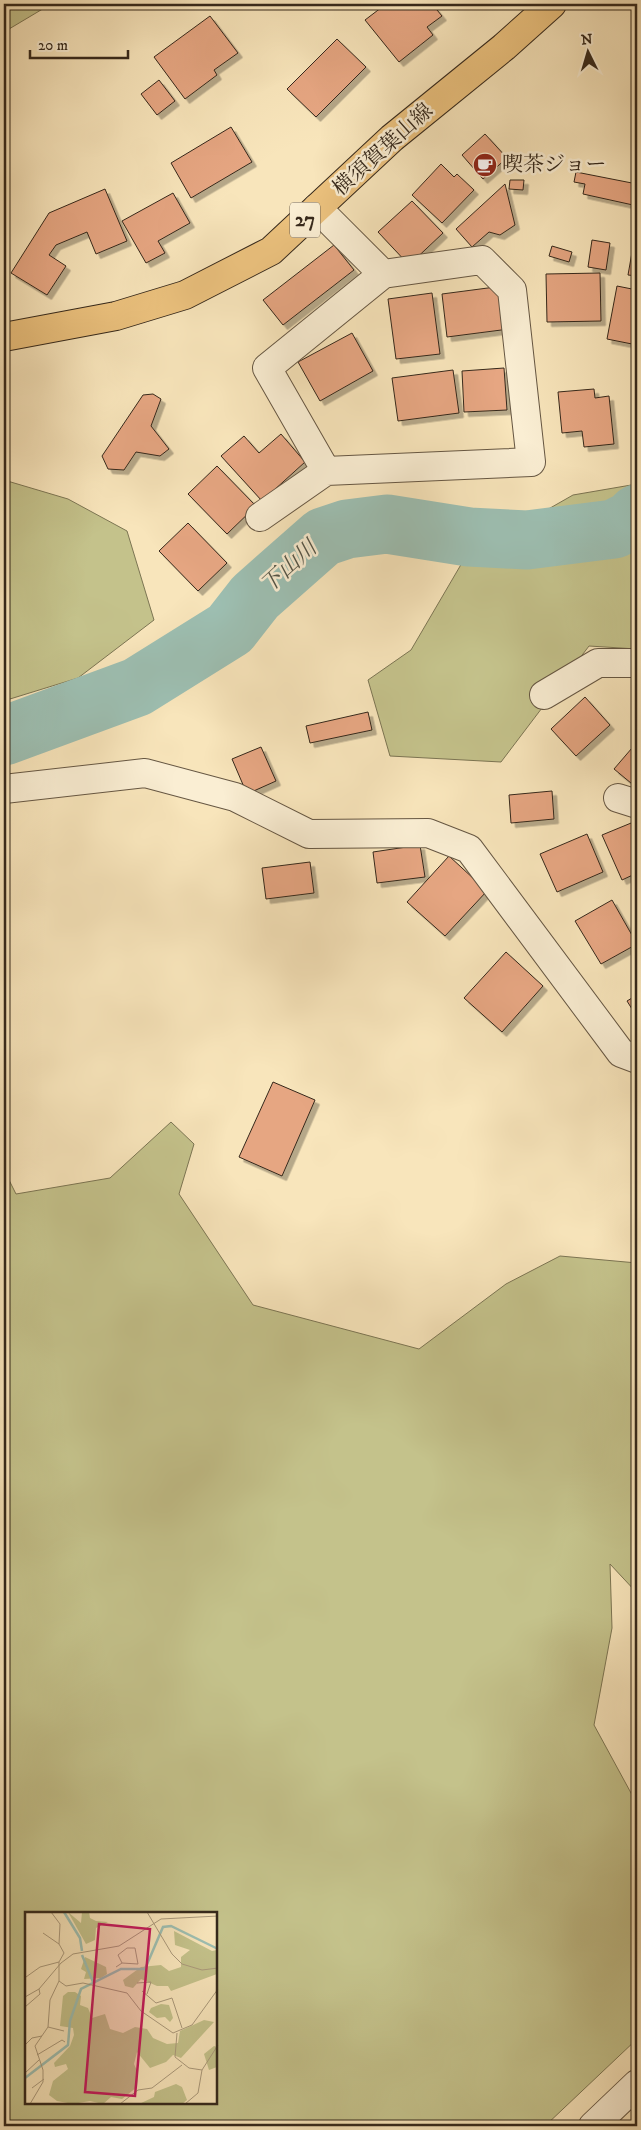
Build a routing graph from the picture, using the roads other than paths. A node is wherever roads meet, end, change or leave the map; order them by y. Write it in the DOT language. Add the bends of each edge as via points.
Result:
graph roads {
  1 [pos="552,4"];
  2 [pos="317,208"];
  3 [pos="383,274"];
  4 [pos="4,337"];
  5 [pos="326,471"];
  6 [pos="260,517"];
  7 [pos="637,664"];
  8 [pos="544,695"];
  9 [pos="4,789"];
  10 [pos="637,1059"];
  11 [pos="637,2084"];
  12 [pos="593,2126"];
  1 -- 2 [label="main road, 横須賀葉山線 / 27" via="392,138"];
  2 -- 3 [label="street"];
  2 -- 4 [label="main road, 横須賀葉山線 / 27" via="271,251 185,295 116,316"];
  3 -- 5 [label="street" via="267,368"];
  3 -- 5 [label="street" via="482,260 512,290 531,462"];
  5 -- 6 [label="street"];
  7 -- 8 [label="street" via="598,663"];
  9 -- 10 [label="street" via="145,773 235,797 309,834 428,833 469,849 621,1053"];
  11 -- 12 [label="street"];
}
